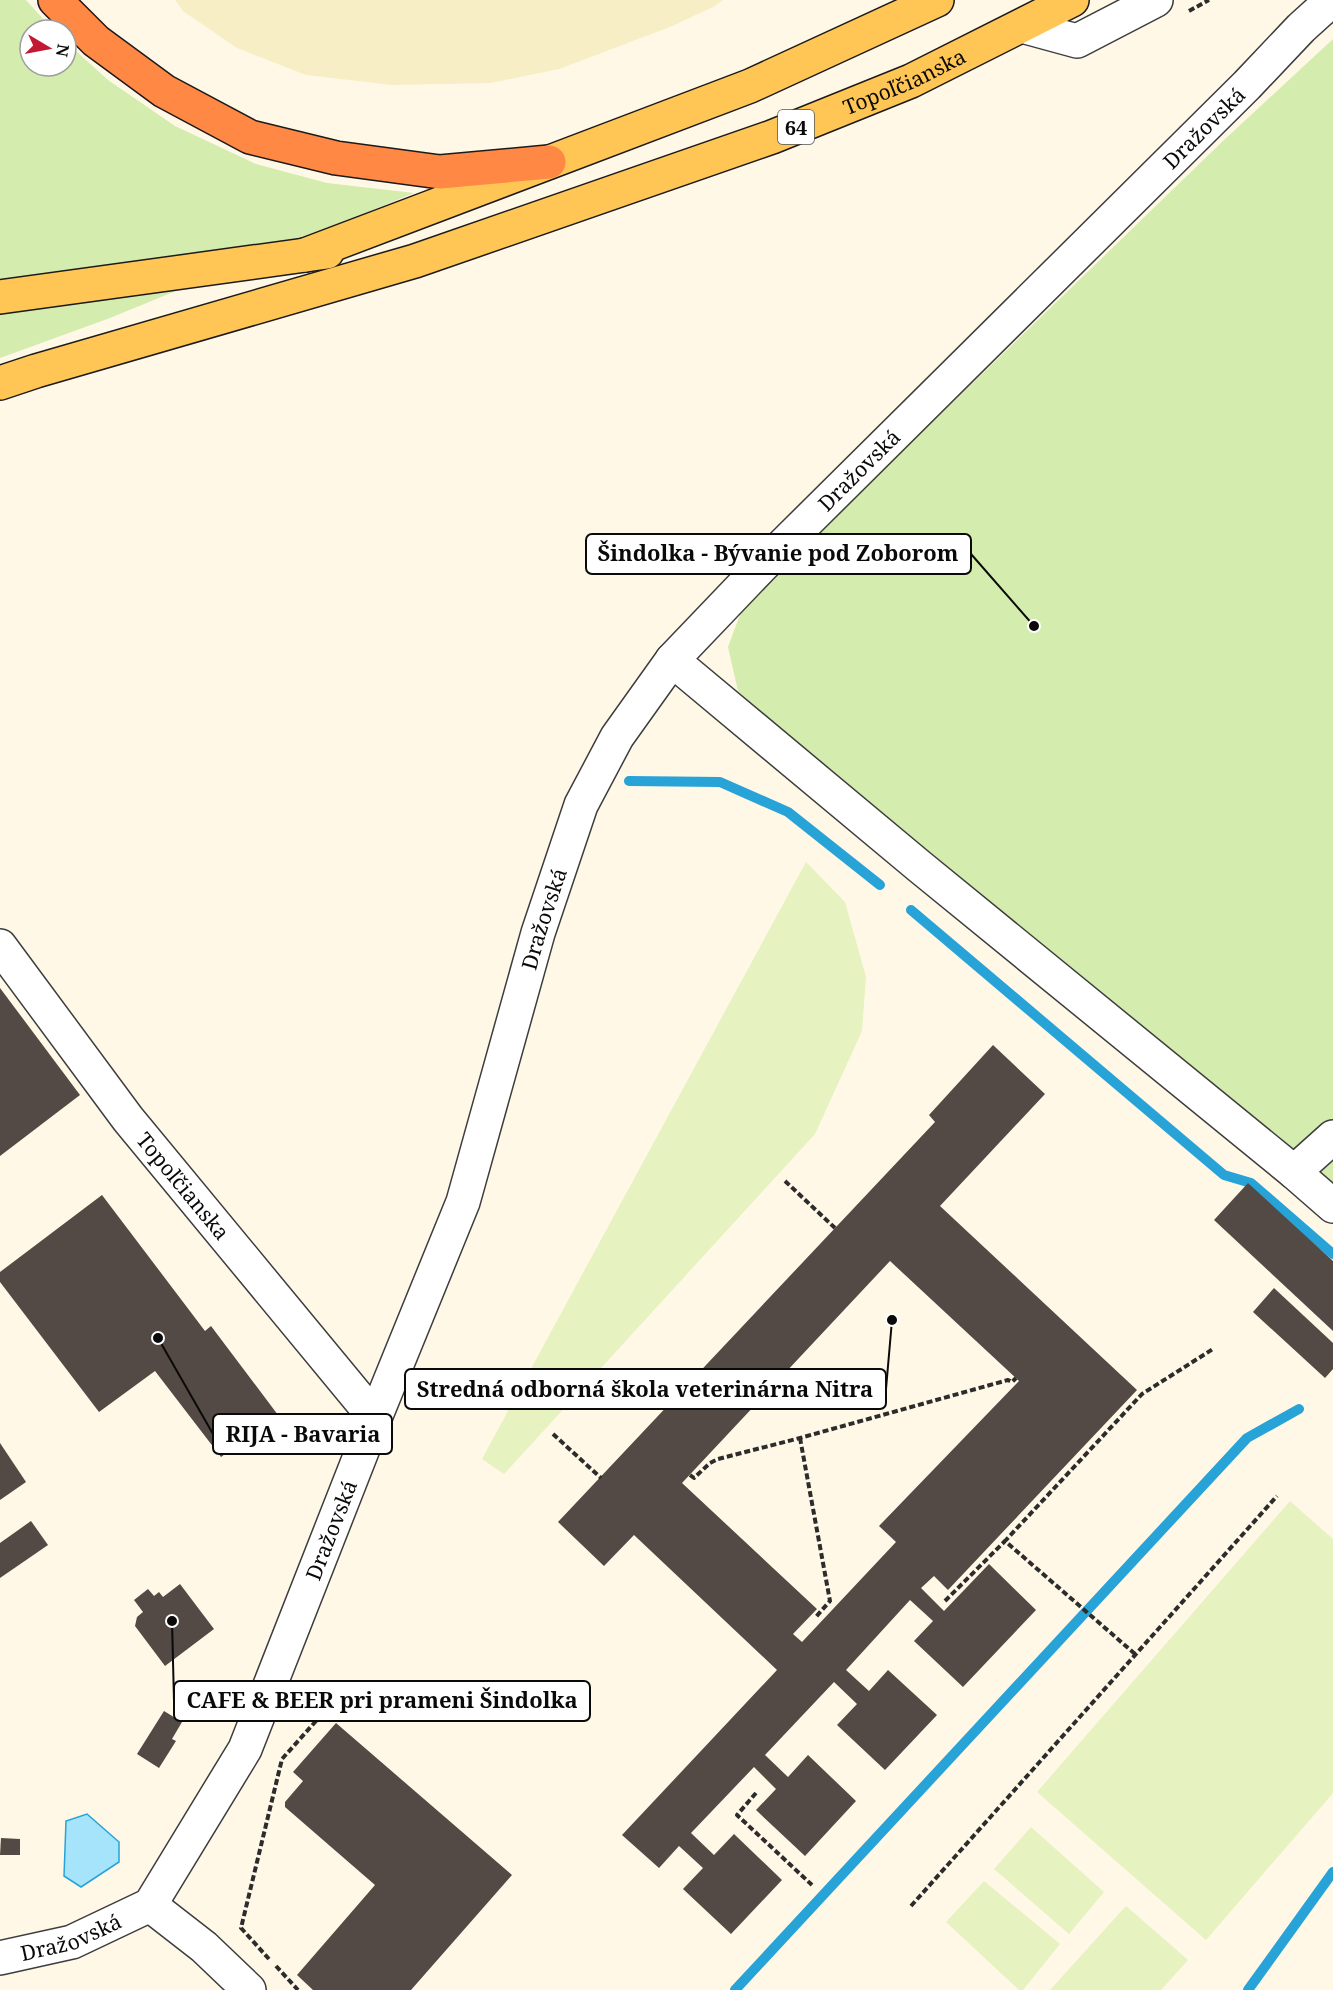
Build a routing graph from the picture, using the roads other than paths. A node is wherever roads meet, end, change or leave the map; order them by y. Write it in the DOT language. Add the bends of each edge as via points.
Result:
graph roads {
  1 [pos="55,0"];
  2 [pos="937,0"];
  3 [pos="1072,0"];
  4 [pos="1156,0"];
  5 [pos="1332,0"];
  6 [pos="1022,26"];
  7 [pos="549,162"];
  8 [pos="562,210"];
  9 [pos="305,255"];
  10 [pos="0,297"];
  11 [pos="0,383"];
  12 [pos="672,660"];
  13 [pos="0,946"];
  14 [pos="1333,1137"];
  15 [pos="1294,1172"];
  16 [pos="1333,1206"];
  17 [pos="375,1418"];
  18 [pos="150,1905"];
  19 [pos="0,1958"];
  20 [pos="249,1990"];
  1 -- 7 [label="highway" via="96,41 164,91 250,137 336,159 440,172"];
  2 -- 7 [label="main road" via="750,86"];
  3 -- 6 [label="main road, Topoľčianska / 64"];
  4 -- 6 [label="street" via="1077,41"];
  5 -- 12 [label="street, Dražovská"];
  6 -- 8 [label="main road, Topoľčianska / 64" via="911,81 783,133"];
  7 -- 9 [label="main road"];
  8 -- 9 [label="main road"];
  8 -- 11 [label="main road" via="415,261"];
  9 -- 10 [label="main road"];
  12 -- 15 [label="street"];
  12 -- 17 [label="street, Dražovská" via="617,737 581,805 538,933 463,1202"];
  13 -- 17 [label="street, Topoľčianska" via="128,1119"];
  14 -- 15 [label="street"];
  15 -- 16 [label="street"];
  17 -- 18 [label="street, Dražovská" via="245,1749"];
  18 -- 19 [label="street, Dražovská" via="72,1942"];
  18 -- 20 [label="street" via="204,1947"];
}
